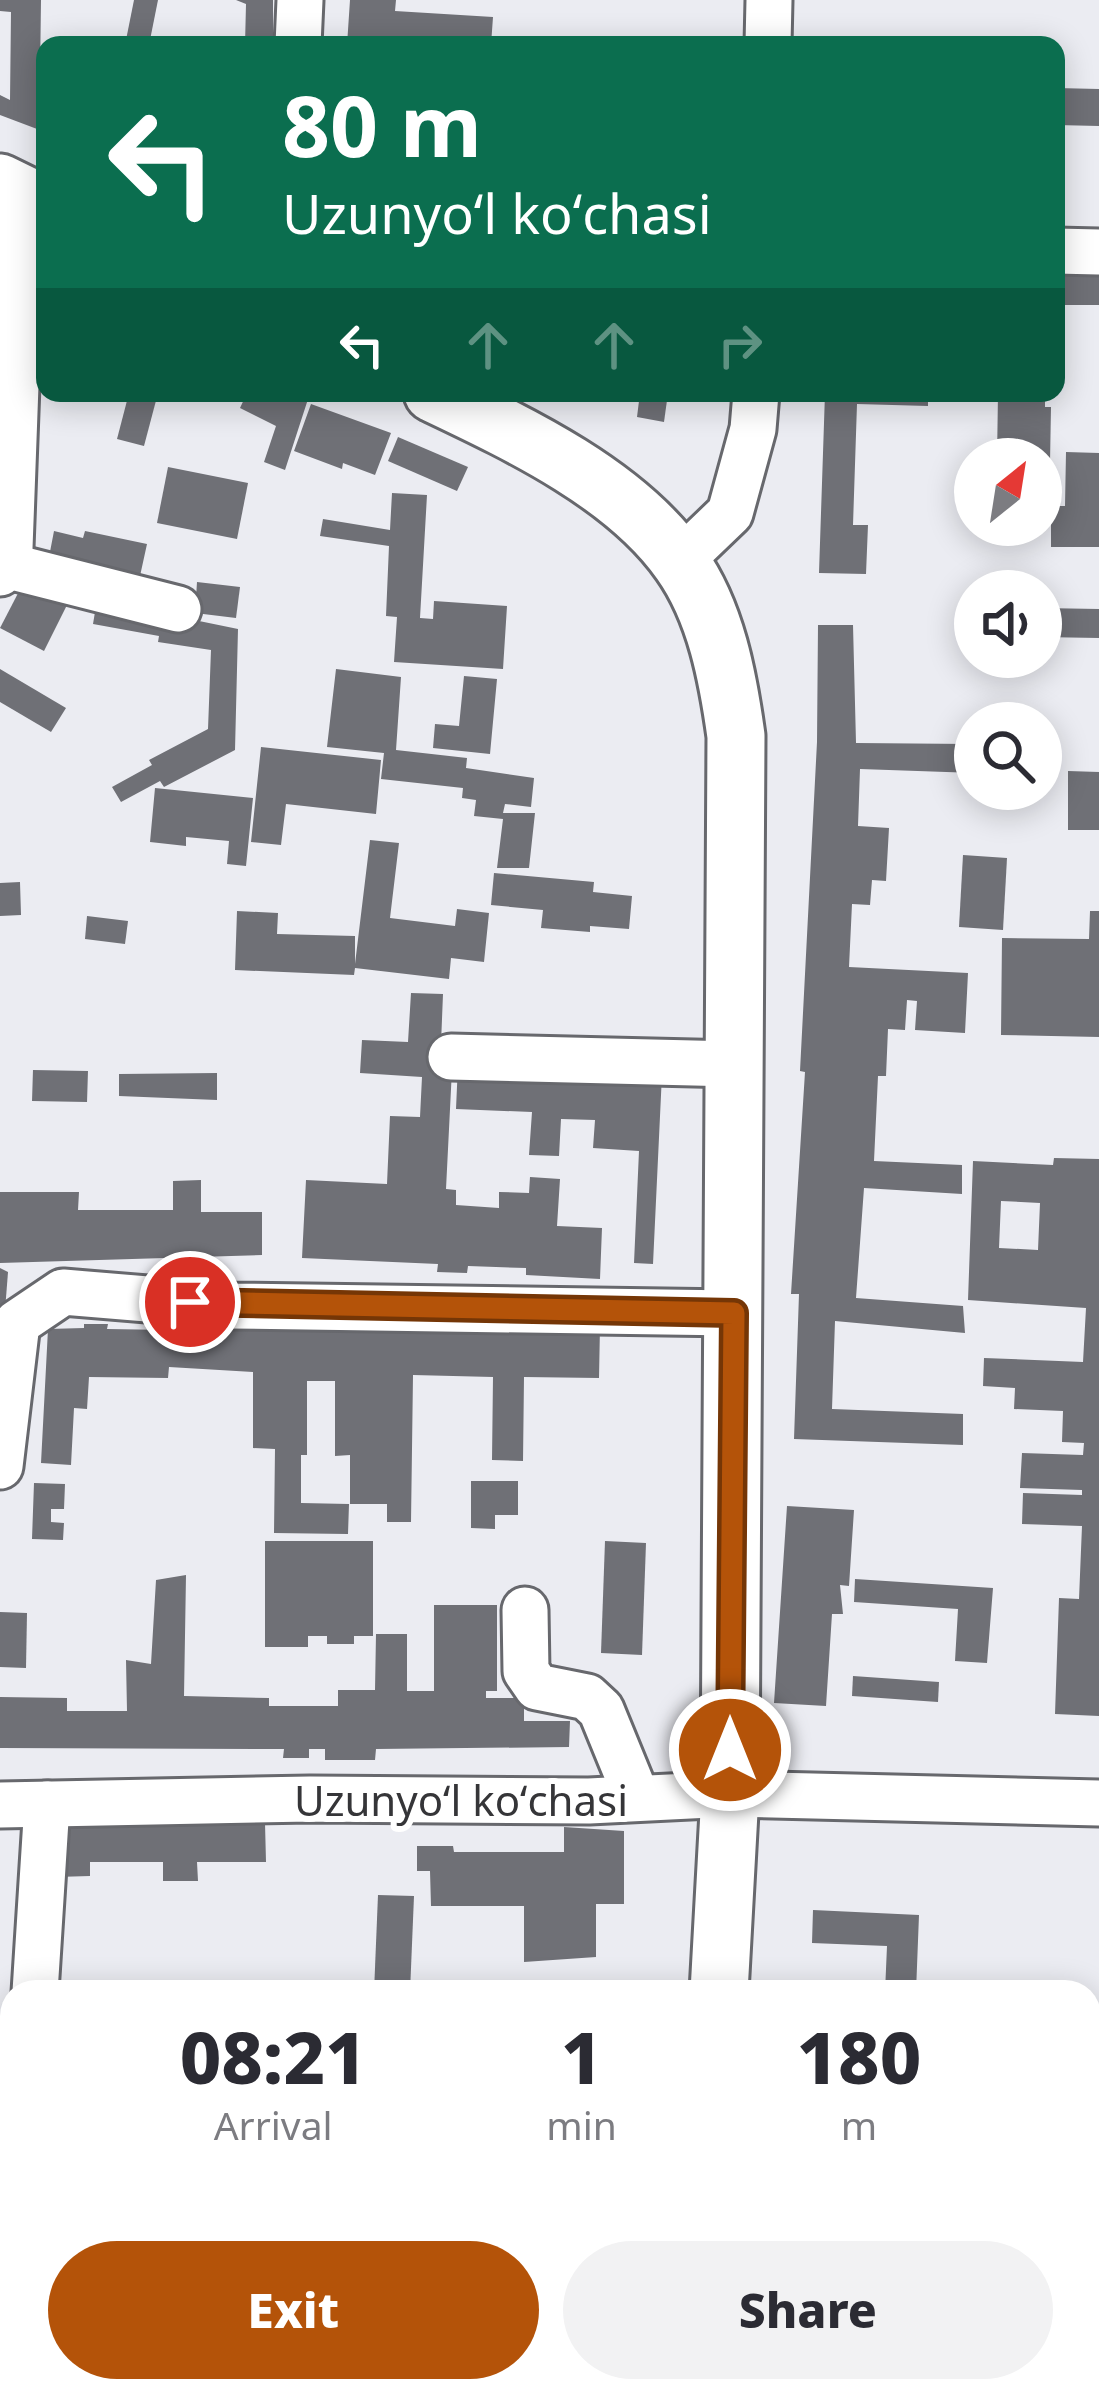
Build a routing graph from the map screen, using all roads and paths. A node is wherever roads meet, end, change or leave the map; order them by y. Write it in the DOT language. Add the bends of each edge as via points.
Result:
graph roads {
  1 [pos="300,0"];
  2 [pos="769,0"];
  3 [pos="298,36"];
  4 [pos="768,36"];
  5 [pos="23,194"];
  6 [pos="1065,251"];
  7 [pos="1099,252"];
  8 [pos="9,368"];
  9 [pos="451,402"];
  10 [pos="755,402"];
  11 [pos="680,561"];
  12 [pos="2,569"];
  13 [pos="178,609"];
  14 [pos="451,1057"];
  15 [pos="735,1064"];
  16 [pos="734,1313"];
  17 [pos="0,1466"];
  18 [pos="525,1610"];
  19 [pos="730,1794"];
  20 [pos="638,1798"];
  21 [pos="1099,1803"];
  22 [pos="47,1804"];
  23 [pos="0,1805"];
  24 [pos="36,1980"];
  25 [pos="720,1980"];
  1 -- 3 [label="street"];
  2 -- 4 [label="street"];
  5 -- 8 [label="street"];
  6 -- 7 [label="street"];
  8 -- 12 [label="street" via="10,548"];
  9 -- 11 [label="main road" via="564,460"];
  10 -- 11 [label="street" via="730,513"];
  11 -- 15 [label="main road" via="717,645 736,736"];
  12 -- 13 [label="street"];
  14 -- 15 [label="street"];
  15 -- 16 [label="main road"];
  16 -- 17 [label="street" via="232,1306 63,1292 17,1323"];
  16 -- 19 [label="main road"];
  18 -- 20 [label="street" via="526,1671 537,1688 587,1697 601,1709"];
  19 -- 20 [label="street, Uzunyoʻl koʻchasi"];
  19 -- 21 [label="street, Uzunyoʻl koʻchasi"];
  19 -- 25 [label="main road"];
  20 -- 22 [label="street, Uzunyoʻl koʻchasi"];
  22 -- 23 [label="street, Uzunyoʻl koʻchasi"];
  22 -- 24 [label="street"];
}
